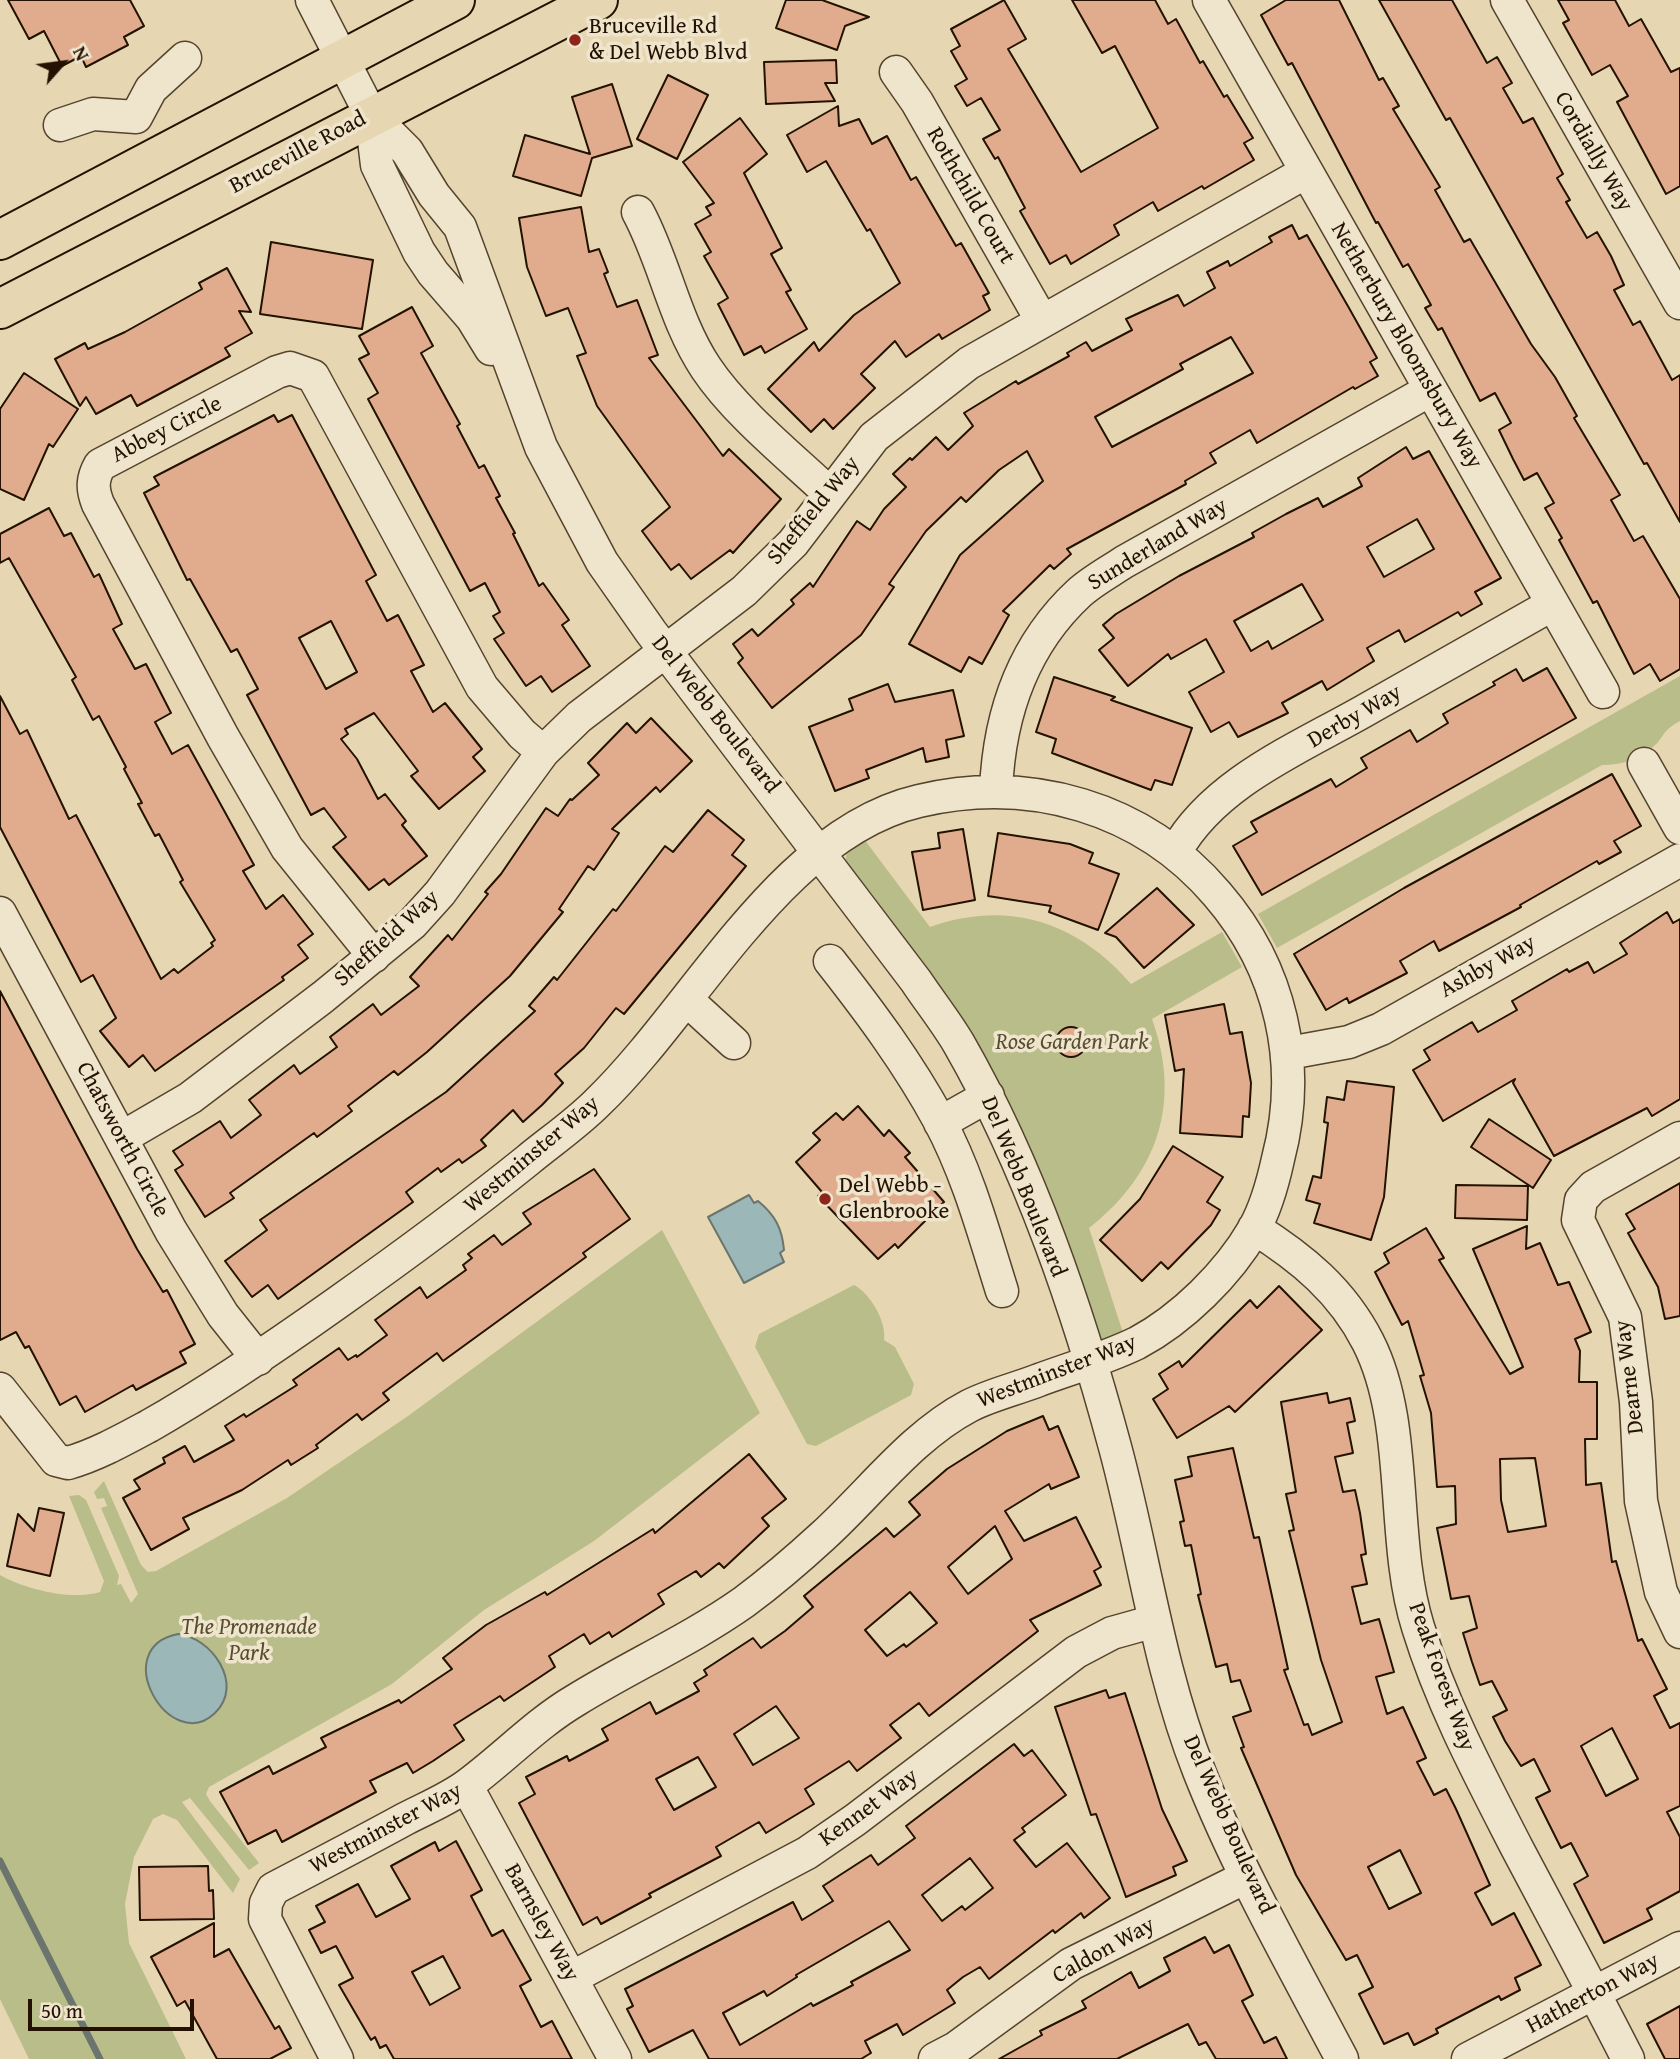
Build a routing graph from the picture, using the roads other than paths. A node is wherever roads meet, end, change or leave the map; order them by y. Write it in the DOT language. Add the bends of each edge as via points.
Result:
graph roads {
  1 [pos="312,0"];
  2 [pos="455,0"];
  3 [pos="598,0"];
  4 [pos="1209,0"];
  5 [pos="1507,0"];
  6 [pos="185,58"];
  7 [pos="341,58"];
  8 [pos="896,72"];
  9 [pos="371,115"];
  10 [pos="135,117"];
  11 [pos="61,125"];
  12 [pos="156,158"];
  13 [pos="1306,172"];
  14 [pos="638,212"];
  15 [pos="0,240"];
  16 [pos="1680,303"];
  17 [pos="0,309"];
  18 [pos="1042,321"];
  19 [pos="1430,390"];
  20 [pos="524,405"];
  21 [pos="830,494"];
  22 [pos="1553,604"];
  23 [pos="665,649"];
  24 [pos="1603,692"];
  25 [pos="543,752"];
  26 [pos="1644,764"];
  27 [pos="996,791"];
  28 [pos="1680,828"];
  29 [pos="819,850"];
  30 [pos="1176,851"];
  31 [pos="1680,860"];
  32 [pos="0,913"];
  33 [pos="374,956"];
  34 [pos="830,961"];
  35 [pos="687,1000"];
  36 [pos="734,1043"];
  37 [pos="1289,1053"];
  38 [pos="988,1097"];
  39 [pos="940,1122"];
  40 [pos="123,1137"];
  41 [pos="1680,1139"];
  42 [pos="1254,1228"];
  43 [pos="1002,1291"];
  44 [pos="258,1359"];
  45 [pos="1090,1362"];
  46 [pos="0,1389"];
  47 [pos="1155,1622"];
  48 [pos="1680,1632"];
  49 [pos="467,1787"];
  50 [pos="1246,1877"];
  51 [pos="1680,1948"];
  52 [pos="571,1978"];
  53 [pos="1595,1994"];
  54 [pos="337,2059"];
  55 [pos="615,2059"];
  56 [pos="935,2059"];
  57 [pos="1342,2059"];
  58 [pos="1468,2059"];
  59 [pos="1628,2059"];
  1 -- 7 [label="street, Del Webb Boulevard"];
  2 -- 7 [label="main road"];
  3 -- 9 [label="main road, Bruceville Road"];
  4 -- 13 [label="street, Netherbury Bloomsbury Way"];
  5 -- 16 [label="street, Cordially Way"];
  6 -- 10 [label="street" via="151,89"];
  7 -- 9 [label="street, Del Webb Boulevard"];
  7 -- 12 [label="main road"];
  8 -- 18 [label="street, Rothchild Court"];
  9 -- 17 [label="main road, Bruceville Road"];
  9 -- 20 [label="street, Del Webb Boulevard" via="407,151 460,227"];
  9 -- 20 [label="street, Del Webb Boulevard" via="377,165 419,252 472,318"];
  10 -- 11 [label="street" via="93,114"];
  10 -- 12 [label="street"];
  12 -- 15 [label="main road"];
  13 -- 18 [label="street, Sheffield Way"];
  13 -- 19 [label="street, Netherbury Bloomsbury Way"];
  14 -- 21 [label="street" via="673,303 707,369 755,424"];
  18 -- 21 [label="street, Sheffield Way" via="969,363 874,437"];
  19 -- 22 [label="street, Netherbury Bloomsbury Way"];
  19 -- 27 [label="street, Sunderland Way" via="1124,562 1080,592 1039,639 1012,690 997,761"];
  20 -- 23 [label="street, Del Webb Boulevard" via="583,527"];
  21 -- 23 [label="street, Sheffield Way" via="793,543 744,591"];
  22 -- 24 [label="street, Netherbury Bloomsbury Way"];
  22 -- 30 [label="street, Derby Way" via="1266,768 1207,810 1189,827"];
  23 -- 25 [label="street, Sheffield Way" via="579,717"];
  23 -- 29 [label="street, Del Webb Boulevard"];
  25 -- 33 [label="street, Sheffield Way" via="440,894"];
  25 -- 33 [label="street, Abbey Circle" via="482,687 313,376 290,368 277,372 100,465 93,490 98,504 223,737 287,848"];
  26 -- 28 [label="street"];
  27 -- 29 [label="street, Westminster Way" via="895,809 858,824"];
  27 -- 30 [label="street, Westminster Way" via="1062,800 1105,813"];
  29 -- 35 [label="street, Westminster Way" via="725,950"];
  29 -- 38 [label="street, Del Webb Boulevard" via="923,991"];
  30 -- 37 [label="street, Westminster Way" via="1240,922 1265,966"];
  31 -- 37 [label="street, Ashby Way" via="1381,1029 1349,1042"];
  32 -- 40 [label="street, Chatsworth Circle"];
  33 -- 40 [label="street, Sheffield Way" via="190,1098"];
  34 -- 39 [label="street" via="875,1018"];
  35 -- 36 [label="street"];
  35 -- 44 [label="street, Westminster Way" via="597,1104 453,1221"];
  37 -- 42 [label="street, Westminster Way" via="1284,1135"];
  38 -- 39 [label="street"];
  38 -- 45 [label="street, Del Webb Boulevard" via="1027,1184"];
  39 -- 43 [label="street" via="972,1195"];
  40 -- 44 [label="street, Chatsworth Circle" via="171,1231 223,1315"];
  41 -- 48 [label="street, Dearne Way" via="1593,1187 1581,1200 1578,1220 1625,1317 1636,1402 1641,1501 1661,1592"];
  42 -- 45 [label="street, Westminster Way" via="1189,1306 1146,1338"];
  42 -- 53 [label="street, Peak Forest Way" via="1307,1263 1343,1301 1369,1343 1385,1389 1401,1549 1417,1625 1466,1750"];
  44 -- 46 [label="street, Westminster Way" via="198,1398 84,1459 68,1463 56,1460"];
  45 -- 47 [label="street, Del Webb Boulevard" via="1119,1460"];
  45 -- 49 [label="street, Westminster Way" via="968,1406 904,1455 823,1536 745,1601 571,1702"];
  47 -- 50 [label="street, Del Webb Boulevard" via="1198,1770"];
  47 -- 52 [label="street, Kennet Way" via="1112,1633 1076,1652 807,1853"];
  49 -- 52 [label="street, Barnsley Way"];
  49 -- 54 [label="street, Westminster Way" via="273,1889 266,1903 265,1919 274,1939"];
  50 -- 56 [label="street, Caldon Way" via="1071,1964"];
  50 -- 57 [label="street, Del Webb Boulevard"];
  51 -- 53 [label="street, Hatherton Way"];
  52 -- 55 [label="street, Barnsley Way"];
  53 -- 58 [label="street, Hatherton Way"];
  53 -- 59 [label="street, Peak Forest Way"];
}
